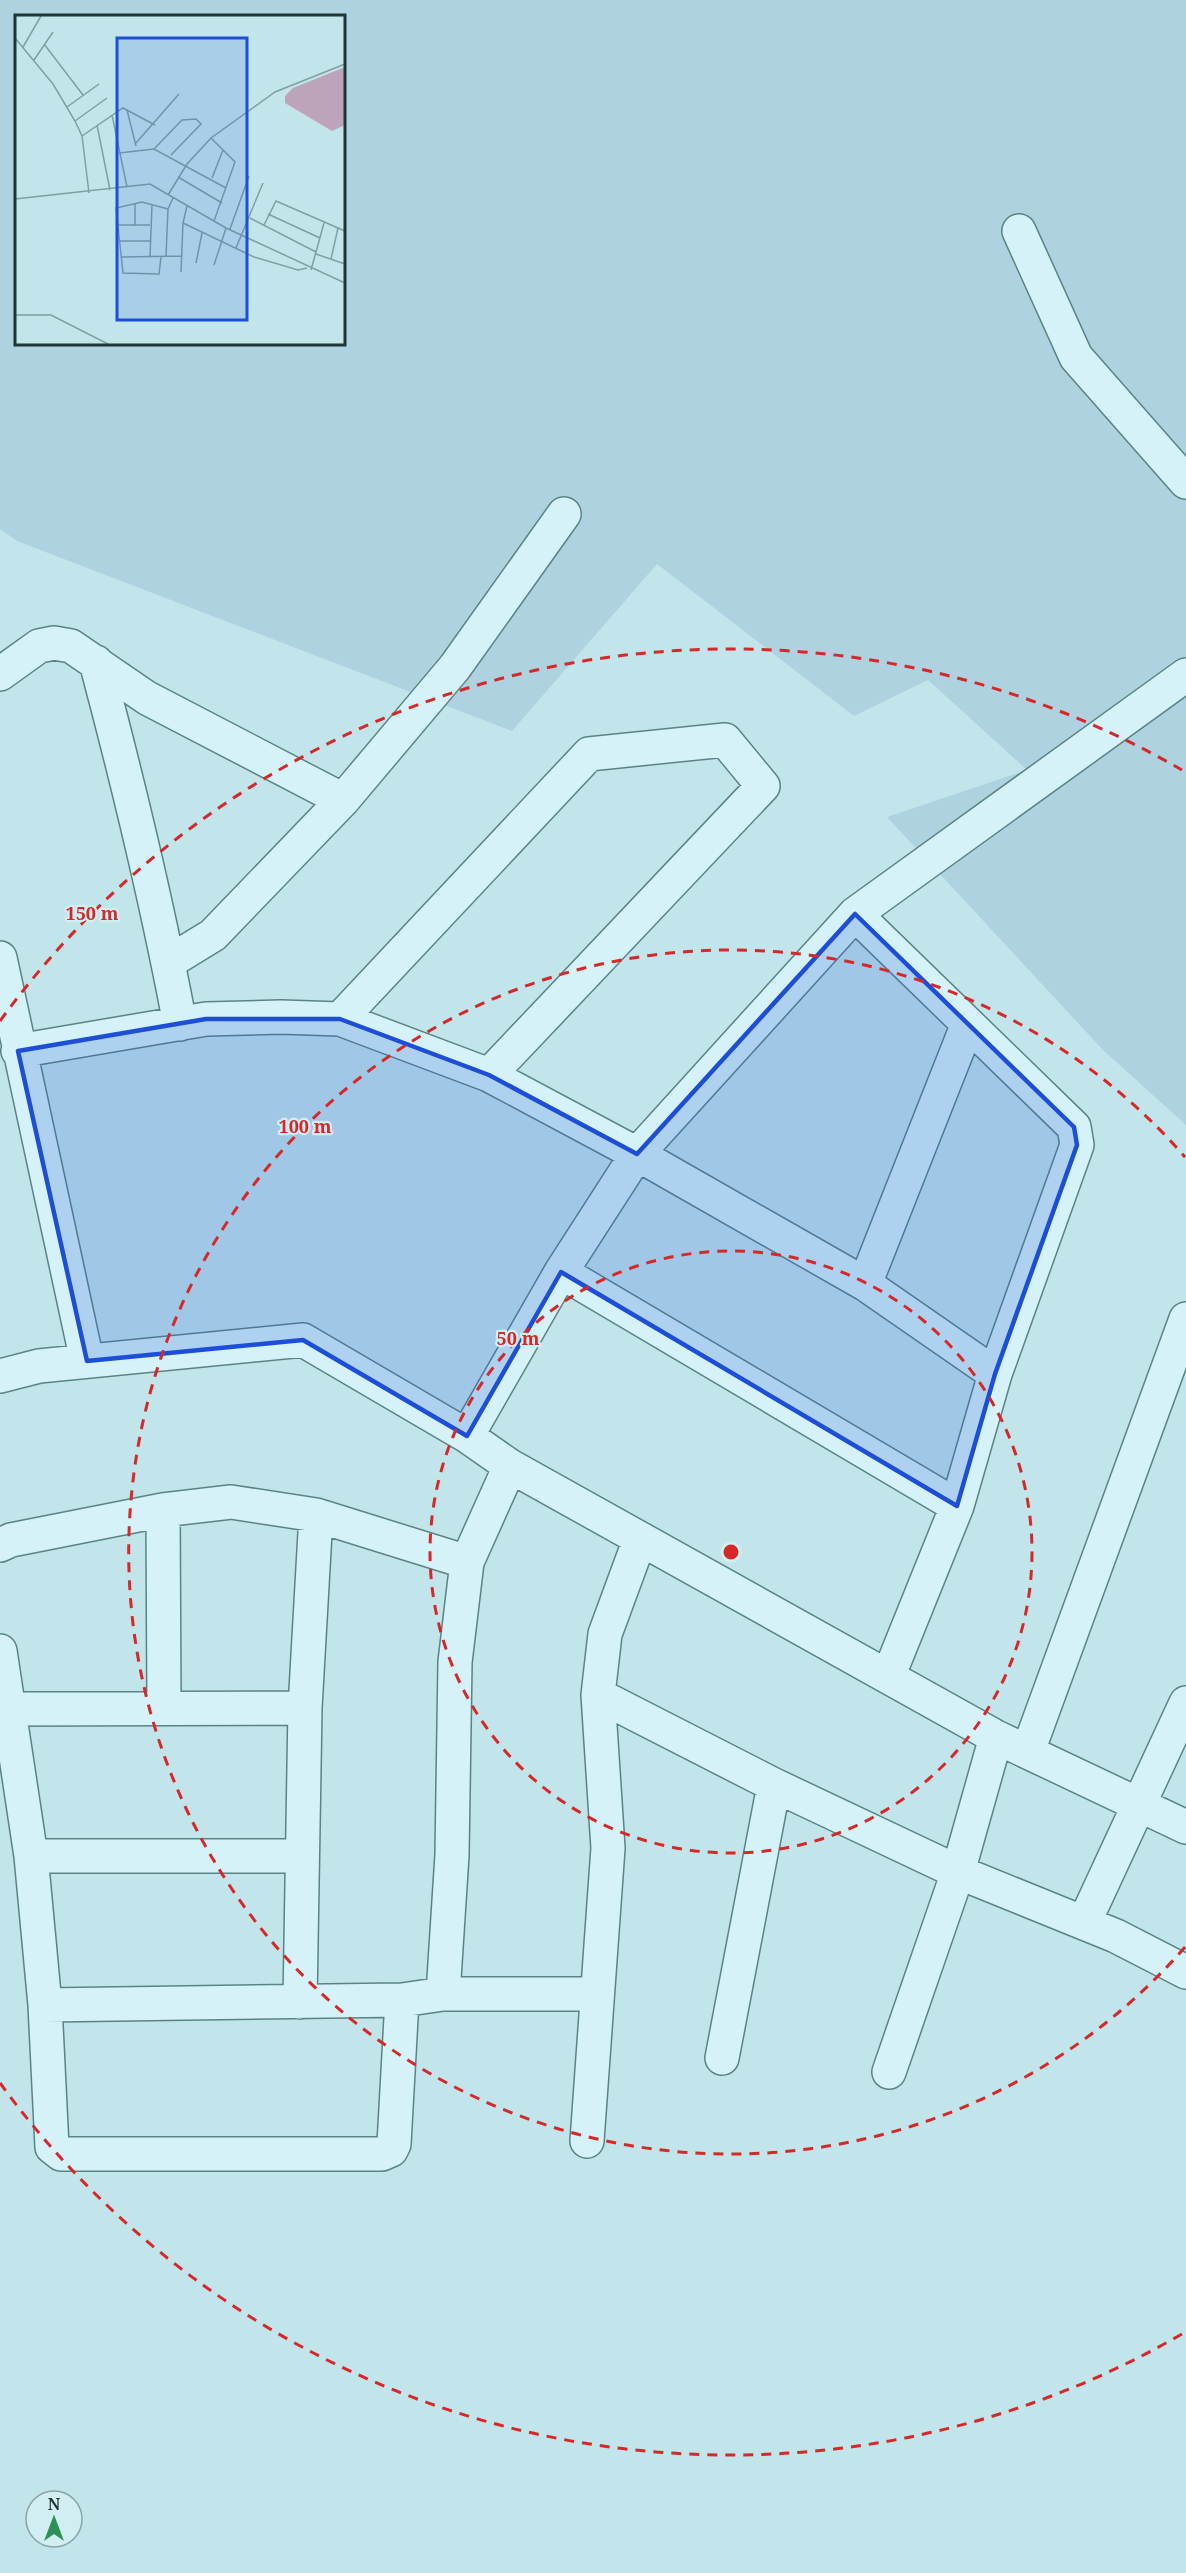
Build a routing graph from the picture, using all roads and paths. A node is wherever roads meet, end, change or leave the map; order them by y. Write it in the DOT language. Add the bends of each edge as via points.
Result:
graph roads {
  1 [pos="1019,231"];
  2 [pos="1186,483"];
  3 [pos="564,514"];
  4 [pos="96,662"];
  5 [pos="0,674"];
  6 [pos="1186,675"];
  7 [pos="343,800"];
  8 [pos="855,914"];
  9 [pos="0,958"];
  10 [pos="169,962"];
  11 [pos="340,1019"];
  12 [pos="180,1024"];
  13 [pos="967,1026"];
  14 [pos="18,1051"];
  15 [pos="489,1075"];
  16 [pos="637,1155"];
  17 [pos="561,1272"];
  18 [pos="865,1284"];
  19 [pos="1186,1319"];
  20 [pos="87,1361"];
  21 [pos="995,1374"];
  22 [pos="0,1376"];
  23 [pos="466,1436"];
  24 [pos="510,1466"];
  25 [pos="957,1506"];
  26 [pos="163,1510"];
  27 [pos="316,1515"];
  28 [pos="640,1539"];
  29 [pos="0,1545"];
  30 [pos="466,1562"];
  31 [pos="0,1651"];
  32 [pos="888,1677"];
  33 [pos="598,1695"];
  34 [pos="1186,1703"];
  35 [pos="164,1708"];
  36 [pos="305,1708"];
  37 [pos="9,1709"];
  38 [pos="996,1737"];
  39 [pos="1028,1751"];
  40 [pos="774,1785"];
  41 [pos="1139,1803"];
  42 [pos="1186,1827"];
  43 [pos="31,1856"];
  44 [pos="301,1856"];
  45 [pos="958,1872"];
  46 [pos="1084,1923"];
  47 [pos="1186,1972"];
  48 [pos="443,1994"];
  49 [pos="596,1994"];
  50 [pos="402,2000"];
  51 [pos="300,2002"];
  52 [pos="45,2005"];
  53 [pos="722,2058"];
  54 [pos="888,2072"];
  55 [pos="587,2141"];
  1 -- 2 [label="street" via="1076,357"];
  3 -- 7 [label="street" via="455,667"];
  4 -- 5 [label="street" via="71,646 54,643 39,646"];
  4 -- 7 [label="street" via="147,698"];
  4 -- 10 [label="street"];
  6 -- 8 [label="street"];
  7 -- 10 [label="street" via="213,935"];
  8 -- 13 [label="street"];
  8 -- 16 [label="street"];
  9 -- 14 [label="street"];
  10 -- 12 [label="street"];
  11 -- 12 [label="street" via="206,1019"];
  11 -- 15 [label="street"];
  11 -- 15 [label="street" via="589,754 724,740 763,786"];
  12 -- 14 [label="street"];
  13 -- 18 [label="street"];
  13 -- 21 [label="street" via="1074,1127 1077,1135"];
  14 -- 20 [label="street"];
  15 -- 16 [label="street"];
  16 -- 17 [label="street"];
  16 -- 18 [label="street"];
  17 -- 23 [label="street"];
  17 -- 25 [label="street"];
  18 -- 21 [label="street"];
  19 -- 39 [label="street"];
  20 -- 22 [label="street" via="39,1366"];
  20 -- 23 [label="street" via="303,1340"];
  21 -- 25 [label="street"];
  23 -- 24 [label="street"];
  24 -- 28 [label="street"];
  24 -- 30 [label="street"];
  25 -- 32 [label="street"];
  26 -- 27 [label="street" via="231,1502"];
  26 -- 29 [label="street"];
  26 -- 35 [label="street"];
  27 -- 30 [label="street"];
  27 -- 36 [label="street"];
  28 -- 32 [label="street"];
  28 -- 33 [label="street" via="605,1634"];
  30 -- 48 [label="street" via="455,1662 452,1855"];
  31 -- 37 [label="street"];
  32 -- 38 [label="street"];
  33 -- 40 [label="street"];
  33 -- 49 [label="street" via="608,1848"];
  34 -- 41 [label="street"];
  35 -- 36 [label="street"];
  35 -- 37 [label="street"];
  36 -- 44 [label="street"];
  37 -- 43 [label="street"];
  38 -- 39 [label="street"];
  38 -- 45 [label="street"];
  39 -- 41 [label="street"];
  40 -- 45 [label="street"];
  40 -- 53 [label="street"];
  41 -- 42 [label="street"];
  41 -- 46 [label="street"];
  43 -- 44 [label="street"];
  43 -- 52 [label="street"];
  44 -- 51 [label="street"];
  45 -- 46 [label="street"];
  45 -- 54 [label="street"];
  46 -- 47 [label="street"];
  48 -- 49 [label="street"];
  48 -- 50 [label="street"];
  49 -- 55 [label="street"];
  50 -- 51 [label="street"];
  50 -- 52 [label="street" via="394,2144 382,2154 61,2154 52,2147"];
  51 -- 52 [label="street"];
}
